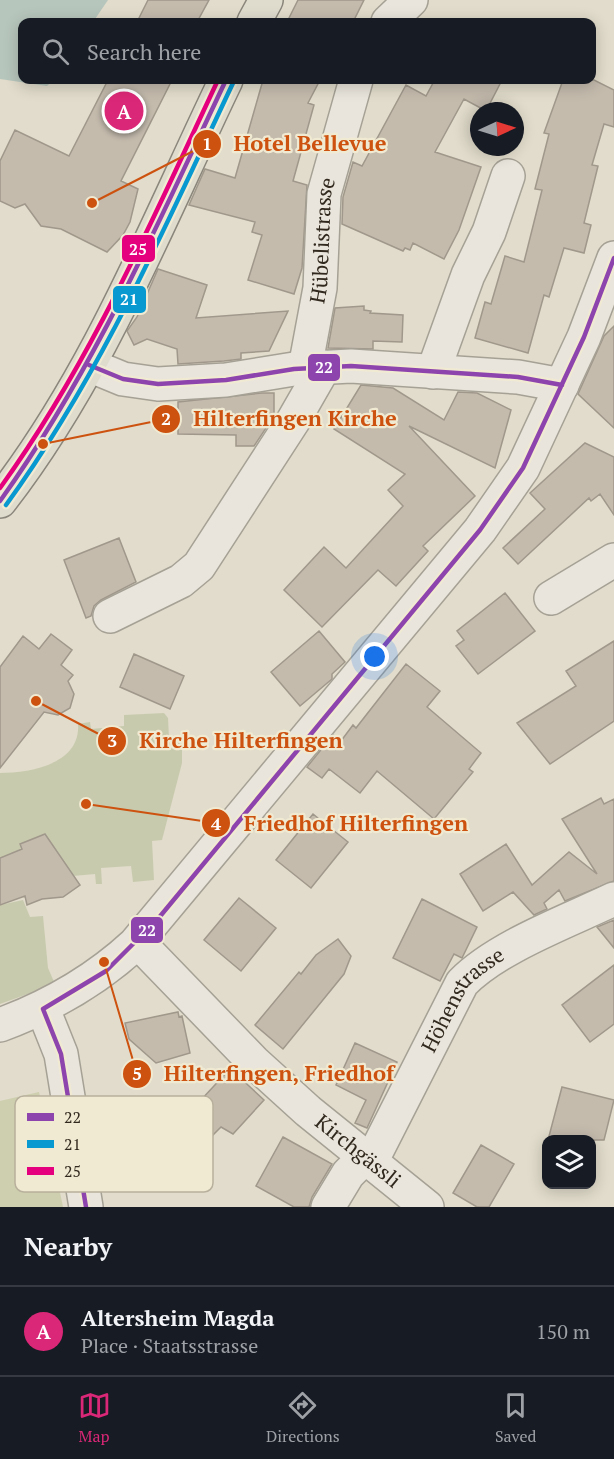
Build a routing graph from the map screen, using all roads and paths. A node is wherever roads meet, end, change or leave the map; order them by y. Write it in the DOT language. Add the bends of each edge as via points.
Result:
graph roads {
  1 [pos="266,0"];
  2 [pos="411,0"];
  3 [pos="256,18"];
  4 [pos="392,18"];
  5 [pos="224,84"];
  6 [pos="355,84"];
  7 [pos="508,176"];
  8 [pos="614,258"];
  9 [pos="604,320"];
  10 [pos="89,365"];
  11 [pos="314,367"];
  12 [pos="433,372"];
  13 [pos="562,384"];
  14 [pos="0,501"];
  15 [pos="614,560"];
  16 [pos="551,598"];
  17 [pos="110,616"];
  18 [pos="614,899"];
  19 [pos="138,942"];
  20 [pos="43,1009"];
  21 [pos="0,1025"];
  22 [pos="68,1096"];
  23 [pos="368,1159"];
  24 [pos="84,1192"];
  25 [pos="86,1207"];
  26 [pos="328,1207"];
  27 [pos="427,1207"];
  1 -- 3 [label="main road"];
  2 -- 4 [label="street"];
  5 -- 10 [label="main road"];
  6 -- 11 [label="street, Hübelistrasse" via="324,194"];
  7 -- 12 [label="street"];
  8 -- 9 [label="street"];
  9 -- 13 [label="street"];
  10 -- 11 [label="street" via="123,379 174,384"];
  10 -- 14 [label="main road" via="37,453"];
  11 -- 12 [label="street"];
  11 -- 17 [label="street, Hübelistrasse" via="293,421 199,566 181,581"];
  12 -- 13 [label="street"];
  13 -- 19 [label="street" via="523,468 480,530"];
  15 -- 16 [label="street"];
  18 -- 23 [label="street, Höhenstrasse" via="501,954 462,983"];
  19 -- 20 [label="street" via="106,971"];
  19 -- 23 [label="street, Kirchgässli" via="254,1062"];
  20 -- 21 [label="street"];
  20 -- 22 [label="street" via="61,1054"];
  23 -- 26 [label="street, Höhenstrasse" via="348,1174"];
  23 -- 27 [label="street, Kirchgässli"];
  24 -- 25 [label="street"];
}
